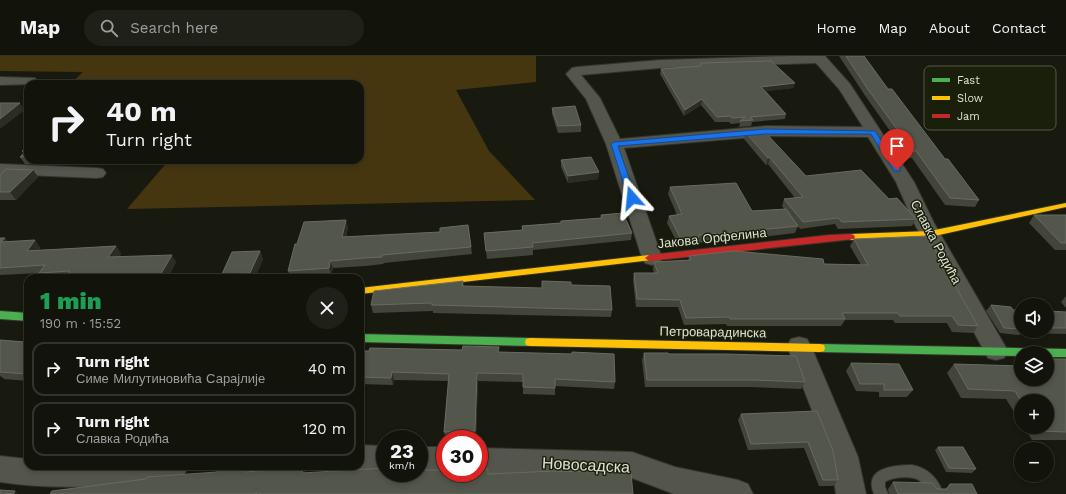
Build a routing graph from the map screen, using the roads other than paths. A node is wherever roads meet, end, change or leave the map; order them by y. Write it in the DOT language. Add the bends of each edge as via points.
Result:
graph roads {
  1 [pos="819,57"];
  2 [pos="0,81"];
  3 [pos="24,81"];
  4 [pos="873,132"];
  5 [pos="614,144"];
  6 [pos="0,169"];
  7 [pos="97,173"];
  8 [pos="1066,205"];
  9 [pos="930,234"];
  10 [pos="652,258"];
  11 [pos="364,291"];
  12 [pos="0,315"];
  13 [pos="24,317"];
  14 [pos="364,338"];
  15 [pos="799,346"];
  16 [pos="996,351"];
  17 [pos="1066,353"];
  18 [pos="364,458"];
  19 [pos="376,459"];
  20 [pos="488,461"];
  21 [pos="0,469"];
  22 [pos="135,470"];
  23 [pos="936,490"];
  24 [pos="738,494"];
  25 [pos="851,494"];
  26 [pos="881,494"];
  1 -- 4 [label="street, Славка Родића" via="845,87"];
  1 -- 5 [label="street" via="660,64 577,71 573,74 593,98"];
  2 -- 3 [label="street"];
  4 -- 5 [label="street" via="766,132"];
  4 -- 9 [label="street, Славка Родића" via="905,182"];
  5 -- 10 [label="street"];
  6 -- 7 [label="street"];
  8 -- 9 [label="street, Јакова Орфелина"];
  9 -- 10 [label="street, Јакова Орфелина" via="829,238"];
  9 -- 16 [label="street, Славка Родића"];
  10 -- 11 [label="street, Јакова Орфелина"];
  12 -- 13 [label="street"];
  14 -- 15 [label="street, Петроварадинска"];
  15 -- 16 [label="street, Петроварадинска"];
  15 -- 25 [label="street" via="844,457"];
  16 -- 17 [label="street, Петроварадинска"];
  18 -- 19 [label="street"];
  20 -- 24 [label="street, Новосадска" via="632,465 675,481"];
  21 -- 22 [label="street" via="28,474"];
  23 -- 26 [label="lane" via="921,473 912,471 884,474 879,479 878,487"];
}
